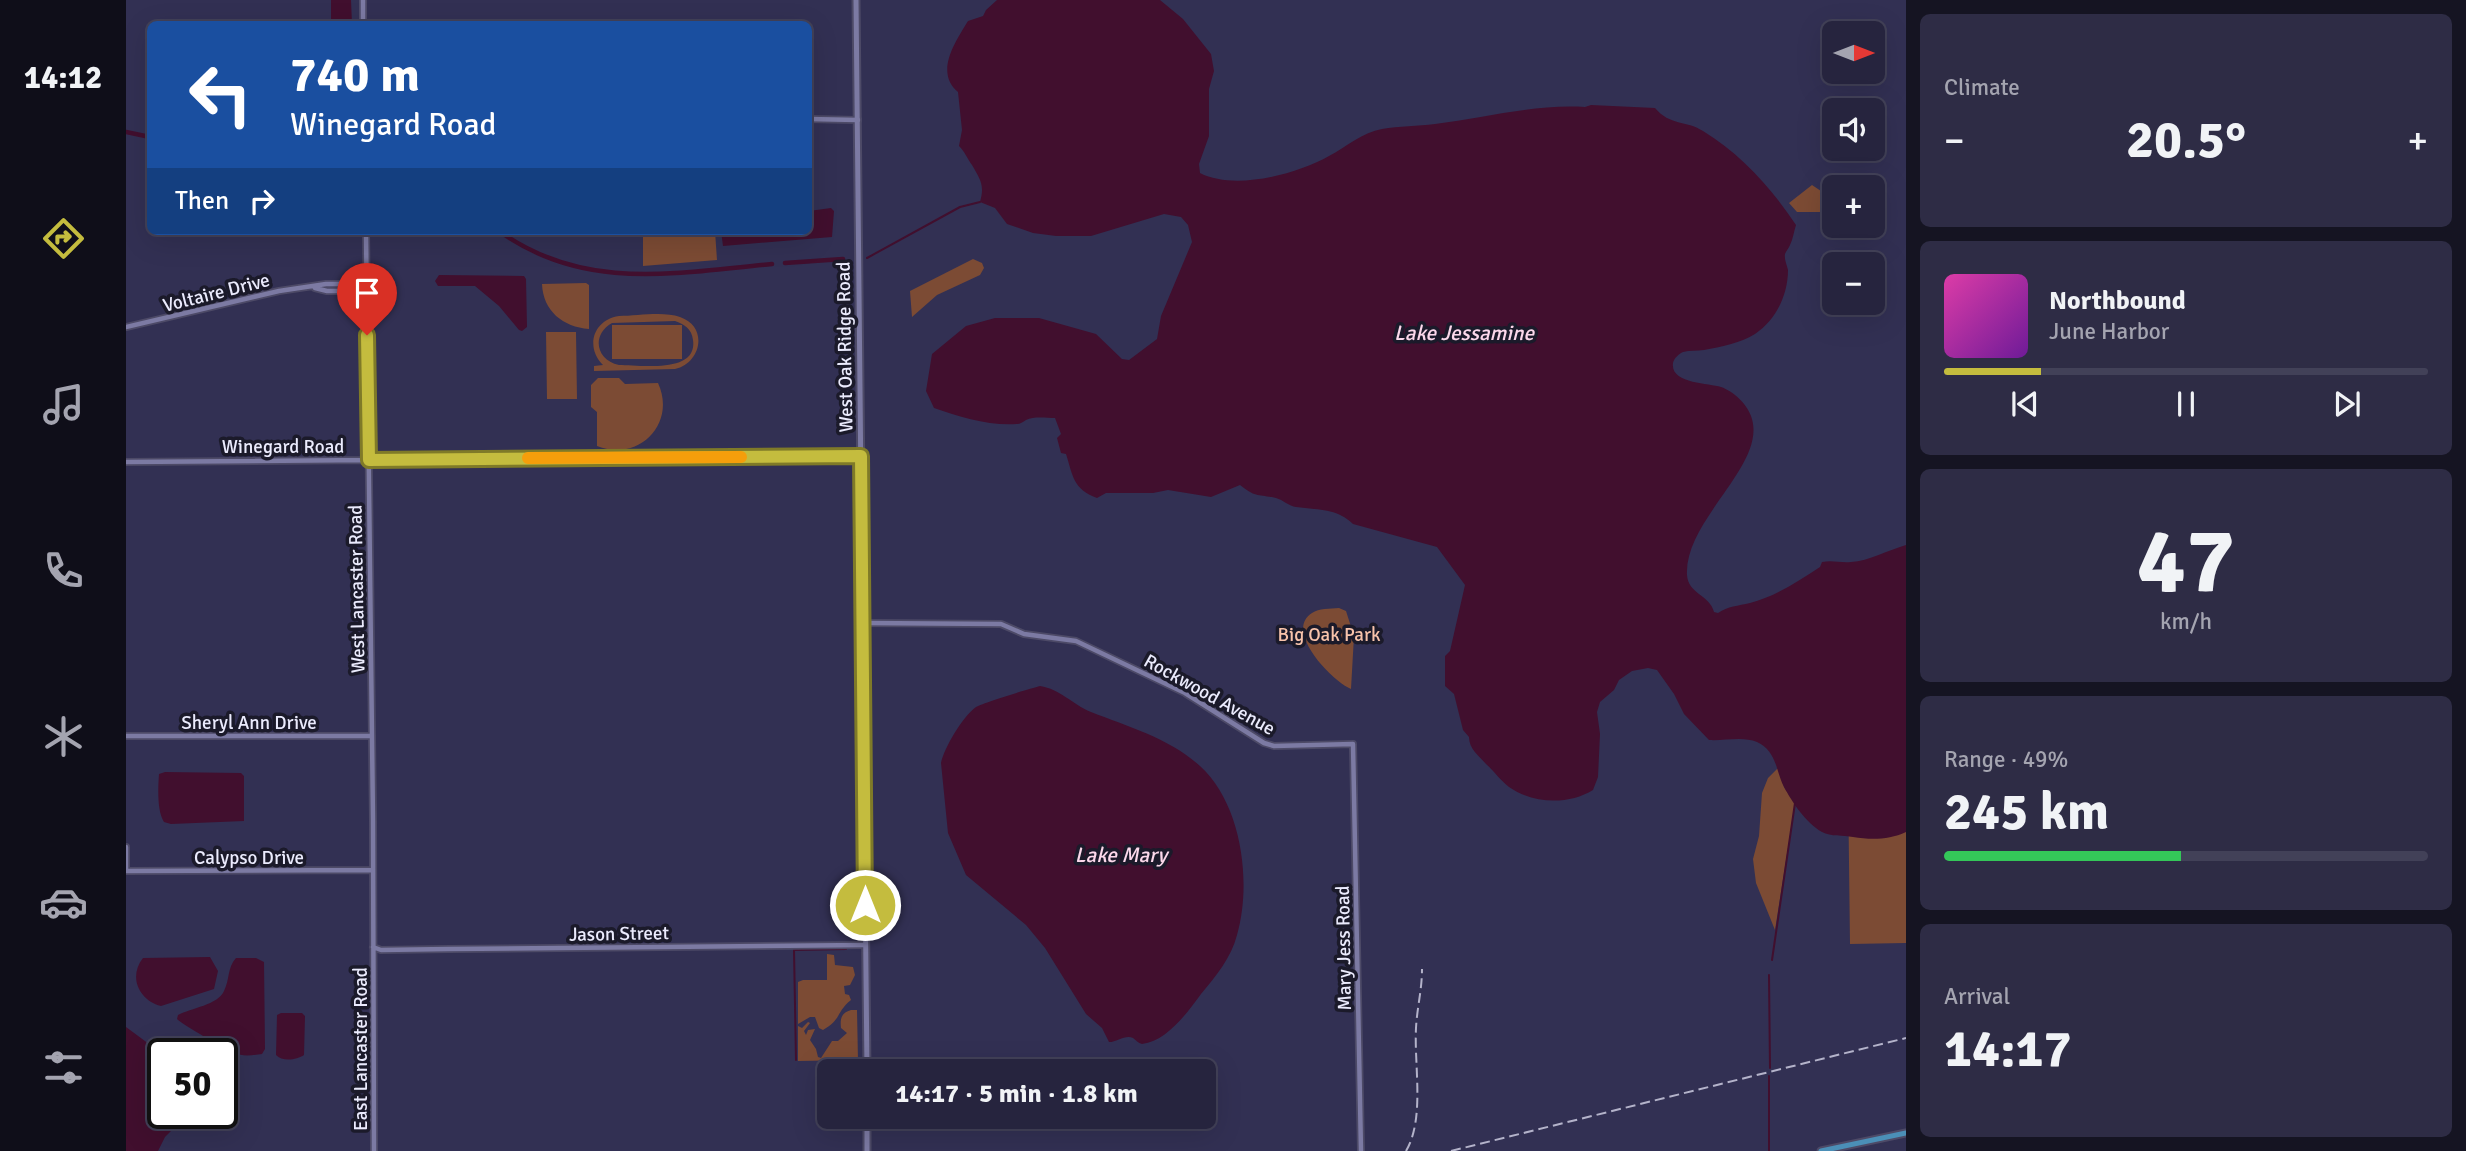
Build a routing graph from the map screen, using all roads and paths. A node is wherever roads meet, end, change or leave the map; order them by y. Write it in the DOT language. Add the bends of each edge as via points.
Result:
graph roads {
  1 [pos="363,0"];
  2 [pos="856,0"];
  3 [pos="363,21"];
  4 [pos="812,119"];
  5 [pos="858,120"];
  6 [pos="366,235"];
  7 [pos="364,288"];
  8 [pos="126,327"];
  9 [pos="861,456"];
  10 [pos="369,460"];
  11 [pos="126,461"];
  12 [pos="863,623"];
  13 [pos="126,736"];
  14 [pos="372,736"];
  15 [pos="1353,744"];
  16 [pos="126,847"];
  17 [pos="373,870"];
  18 [pos="126,871"];
  19 [pos="865,945"];
  20 [pos="373,947"];
  21 [pos="867,1059"];
  22 [pos="867,1129"];
  23 [pos="1906,1133"];
  24 [pos="374,1151"];
  25 [pos="867,1151"];
  26 [pos="1361,1151"];
  27 [pos="1821,1151"];
  1 -- 3 [label="street"];
  2 -- 5 [label="main road, West Oak Ridge Road"];
  4 -- 5 [label="street"];
  5 -- 9 [label="main road, West Oak Ridge Road"];
  6 -- 7 [label="street, West Lancaster Road"];
  7 -- 8 [label="street, Voltaire Drive" via="326,284 279,291"];
  7 -- 10 [label="street, West Lancaster Road"];
  9 -- 10 [label="street, Winegard Road"];
  9 -- 12 [label="main road, West Oak Ridge Road"];
  10 -- 11 [label="street, Winegard Road"];
  10 -- 14 [label="street, West Lancaster Road"];
  12 -- 15 [label="street, Rockwood Avenue" via="1002,624 1033,636 1076,641 1185,693 1265,743"];
  12 -- 19 [label="main road, West Oak Ridge Road"];
  13 -- 14 [label="street, Sheryl Ann Drive"];
  14 -- 17 [label="street, West Lancaster Road"];
  15 -- 26 [label="street, Mary Jess Road"];
  16 -- 18 [label="street"];
  17 -- 18 [label="street, Calypso Drive"];
  17 -- 20 [label="street, West Lancaster Road"];
  19 -- 20 [label="street, Jason Street"];
  19 -- 21 [label="main road, West Oak Ridge Road"];
  20 -- 24 [label="street, East Lancaster Road"];
  22 -- 25 [label="main road"];
  23 -- 27 [label="main road"];
}
